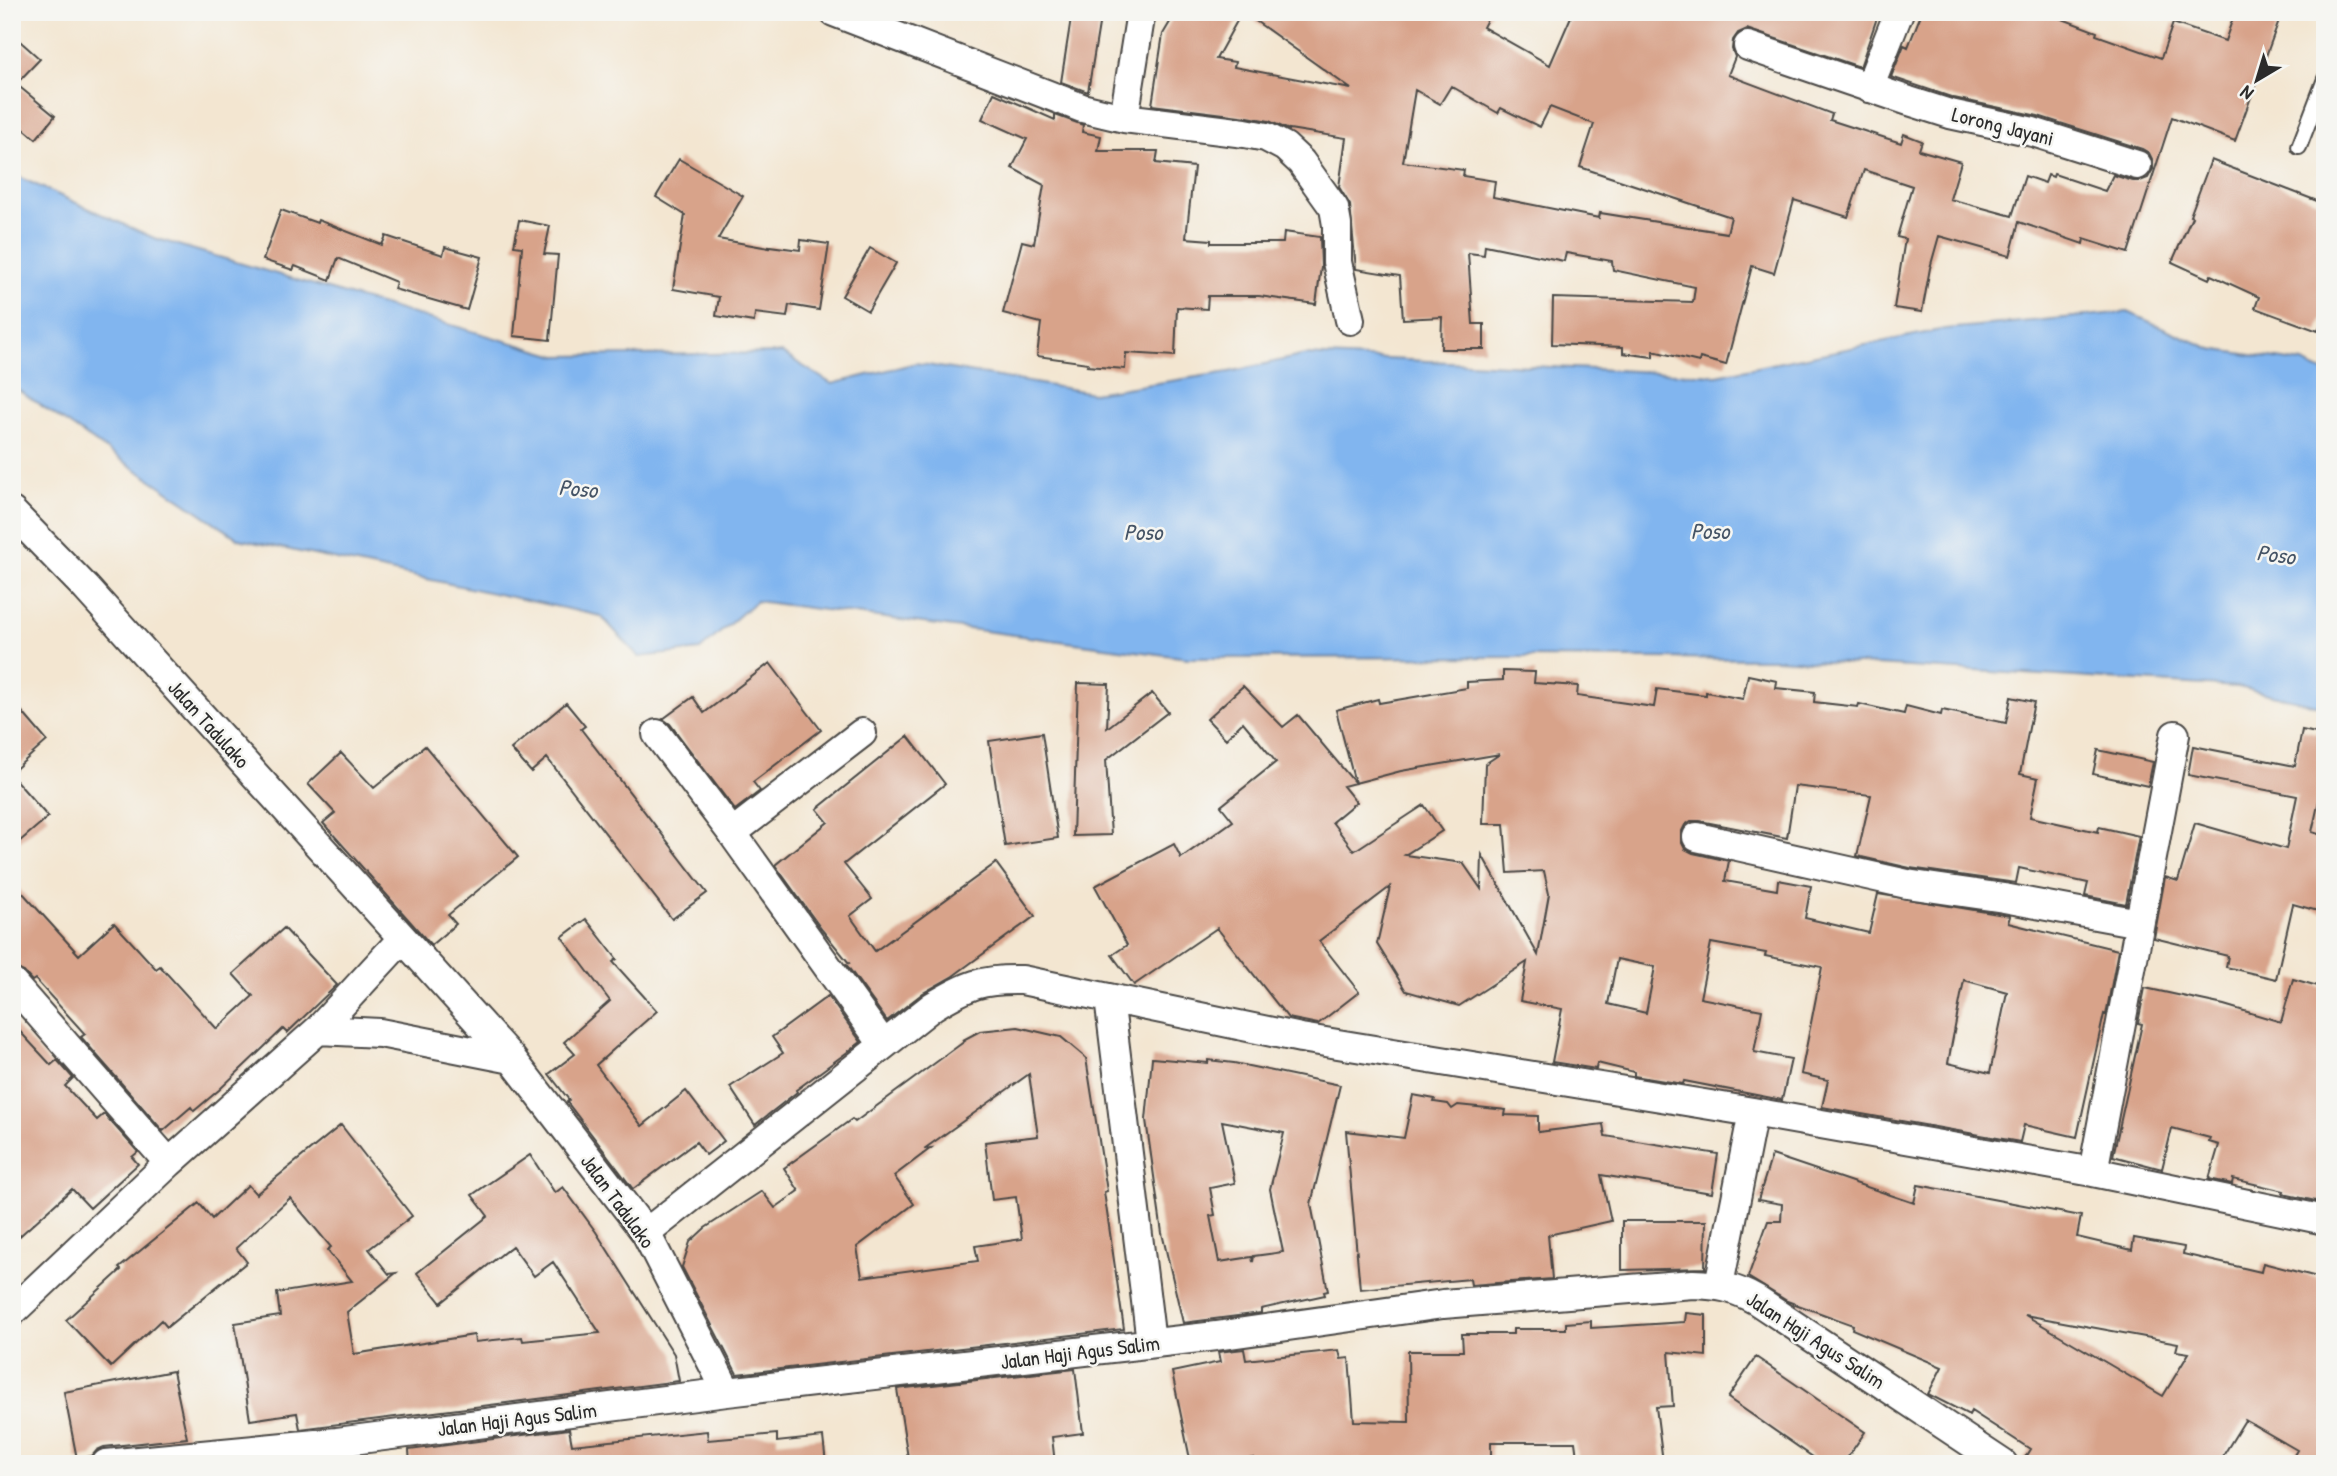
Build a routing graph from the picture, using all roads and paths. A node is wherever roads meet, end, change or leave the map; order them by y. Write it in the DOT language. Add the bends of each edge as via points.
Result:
graph roads {
  1 [pos="834,12"];
  2 [pos="1141,12"];
  3 [pos="1899,12"];
  4 [pos="1748,46"];
  5 [pos="2325,79"];
  6 [pos="1869,88"];
  7 [pos="1124,118"];
  8 [pos="2299,147"];
  9 [pos="2137,165"];
  10 [pos="1350,320"];
  11 [pos="12,512"];
  12 [pos="862,733"];
  13 [pos="657,734"];
  14 [pos="2175,735"];
  15 [pos="732,833"];
  16 [pos="1697,837"];
  17 [pos="2139,923"];
  18 [pos="402,939"];
  19 [pos="12,984"];
  20 [pos="1109,998"];
  21 [pos="318,1030"];
  22 [pos="883,1044"];
  23 [pos="512,1059"];
  24 [pos="1753,1112"];
  25 [pos="169,1163"];
  26 [pos="2093,1172"];
  27 [pos="2325,1220"];
  28 [pos="646,1233"];
  29 [pos="1719,1285"];
  30 [pos="12,1312"];
  31 [pos="1151,1342"];
  32 [pos="727,1392"];
  33 [pos="106,1464"];
  34 [pos="2003,1464"];
  1 -- 7 [label="street" via="1066,103"];
  2 -- 7 [label="street"];
  3 -- 6 [label="street"];
  4 -- 6 [label="street, Lorong Jayani"];
  5 -- 8 [label="lane"];
  6 -- 9 [label="street, Lorong Jayani"];
  7 -- 10 [label="street" via="1245,133 1285,147 1334,208 1337,262"];
  11 -- 18 [label="street, Jalan Tadulako"];
  12 -- 15 [label="street"];
  13 -- 15 [label="street"];
  14 -- 17 [label="street"];
  15 -- 22 [label="street"];
  16 -- 17 [label="street" via="1899,883"];
  17 -- 26 [label="street"];
  18 -- 21 [label="street"];
  18 -- 23 [label="street, Jalan Tadulako"];
  19 -- 25 [label="street"];
  20 -- 22 [label="street" via="1022,980 991,979 933,1006"];
  20 -- 24 [label="street" via="1301,1038"];
  20 -- 31 [label="street"];
  21 -- 23 [label="street" via="380,1033"];
  21 -- 25 [label="street"];
  22 -- 28 [label="street"];
  23 -- 28 [label="street, Jalan Tadulako"];
  24 -- 26 [label="street"];
  24 -- 29 [label="street"];
  25 -- 30 [label="street"];
  26 -- 27 [label="street"];
  28 -- 32 [label="street, Jalan Tadulako"];
  29 -- 31 [label="street, Jalan Haji Agus Salim" via="1666,1284 1443,1304"];
  29 -- 34 [label="street, Jalan Haji Agus Salim" via="1756,1300"];
  31 -- 32 [label="street, Jalan Haji Agus Salim"];
  32 -- 33 [label="street, Jalan Haji Agus Salim" via="337,1442"];
}
